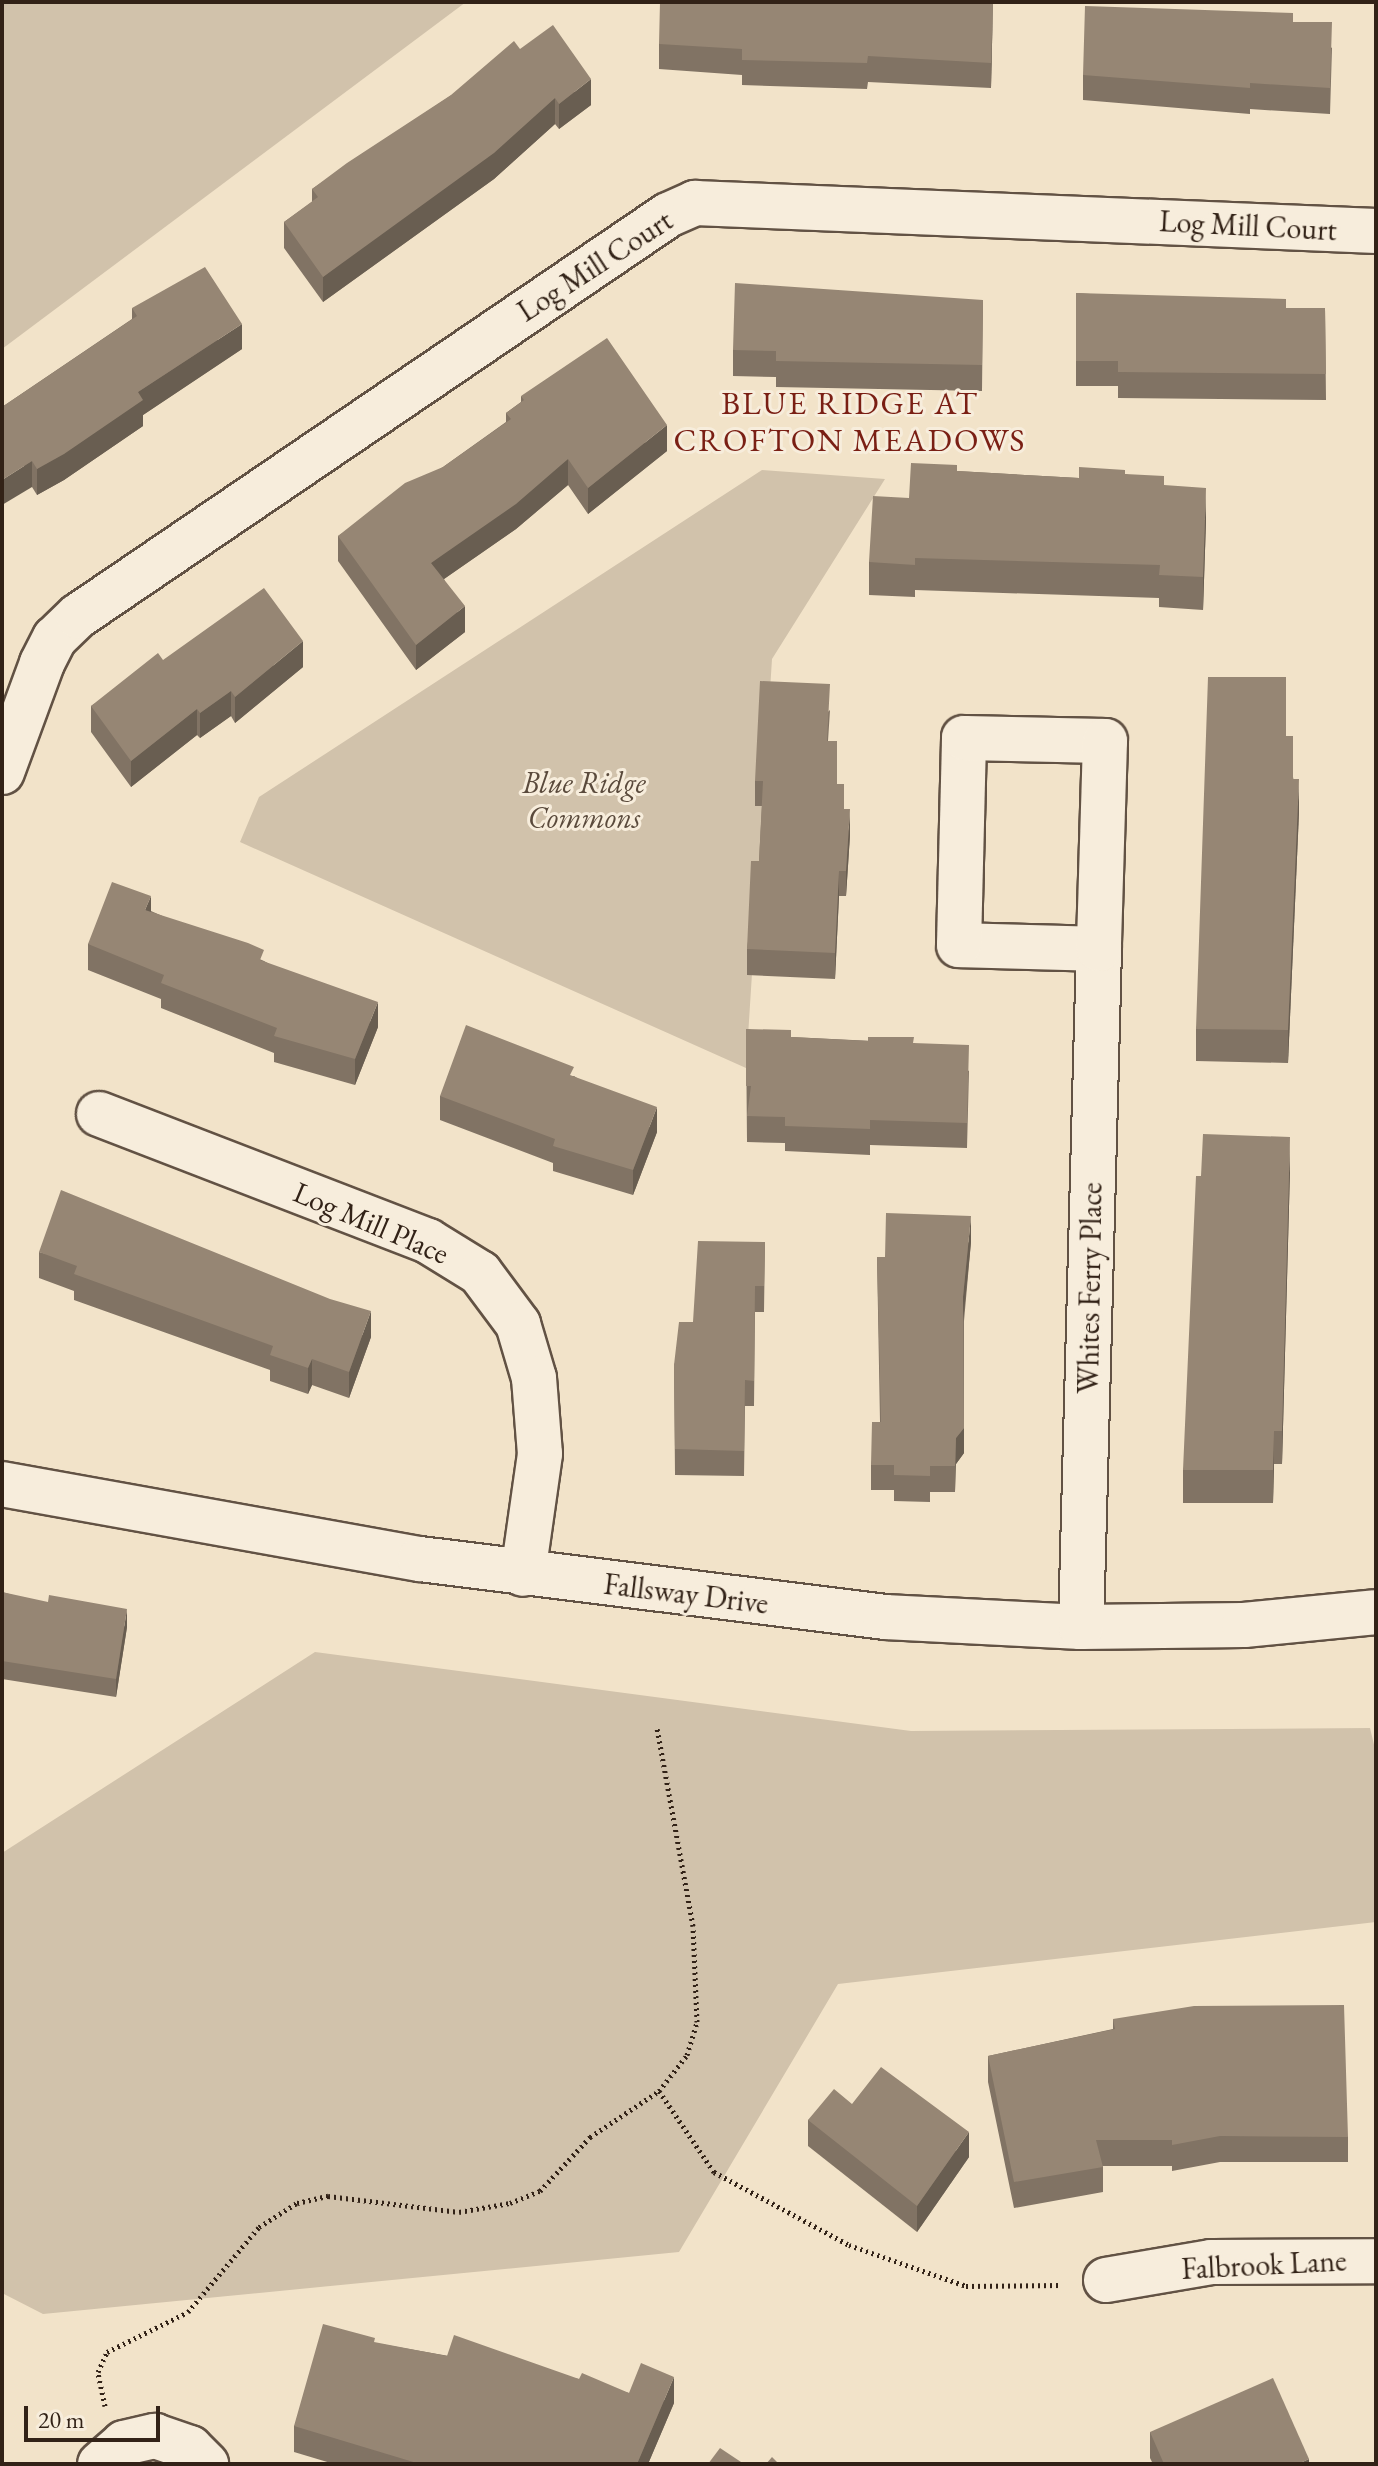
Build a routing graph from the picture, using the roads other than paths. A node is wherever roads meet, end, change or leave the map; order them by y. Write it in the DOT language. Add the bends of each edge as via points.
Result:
graph roads {
  1 [pos="1376,231"];
  2 [pos="2,772"];
  3 [pos="1099,949"];
  4 [pos="99,1114"];
  5 [pos="2,1484"];
  6 [pos="523,1574"];
  7 [pos="1376,1612"];
  8 [pos="1081,1627"];
  9 [pos="1376,2261"];
  10 [pos="1106,2280"];
  11 [pos="112,2454"];
  12 [pos="206,2464"];
  1 -- 2 [label="street, Log Mill Court" via="695,203 668,215 78,616 55,638 42,663"];
  3 -- 3 [label="street, Whites Ferry Place" via="959,945 964,738 1105,741"];
  3 -- 8 [label="street, Whites Ferry Place"];
  4 -- 6 [label="street, Log Mill Place" via="428,1241 480,1273 518,1324 534,1378 540,1454"];
  5 -- 6 [label="street, Fallsway Drive"];
  6 -- 8 [label="street, Fallsway Drive" via="885,1617"];
  7 -- 8 [label="street, Fallsway Drive" via="1244,1625"];
  9 -- 10 [label="street, Falbrook Lane" via="1211,2262"];
  11 -- 12 [label="street" via="155,2436 190,2448"];
}
